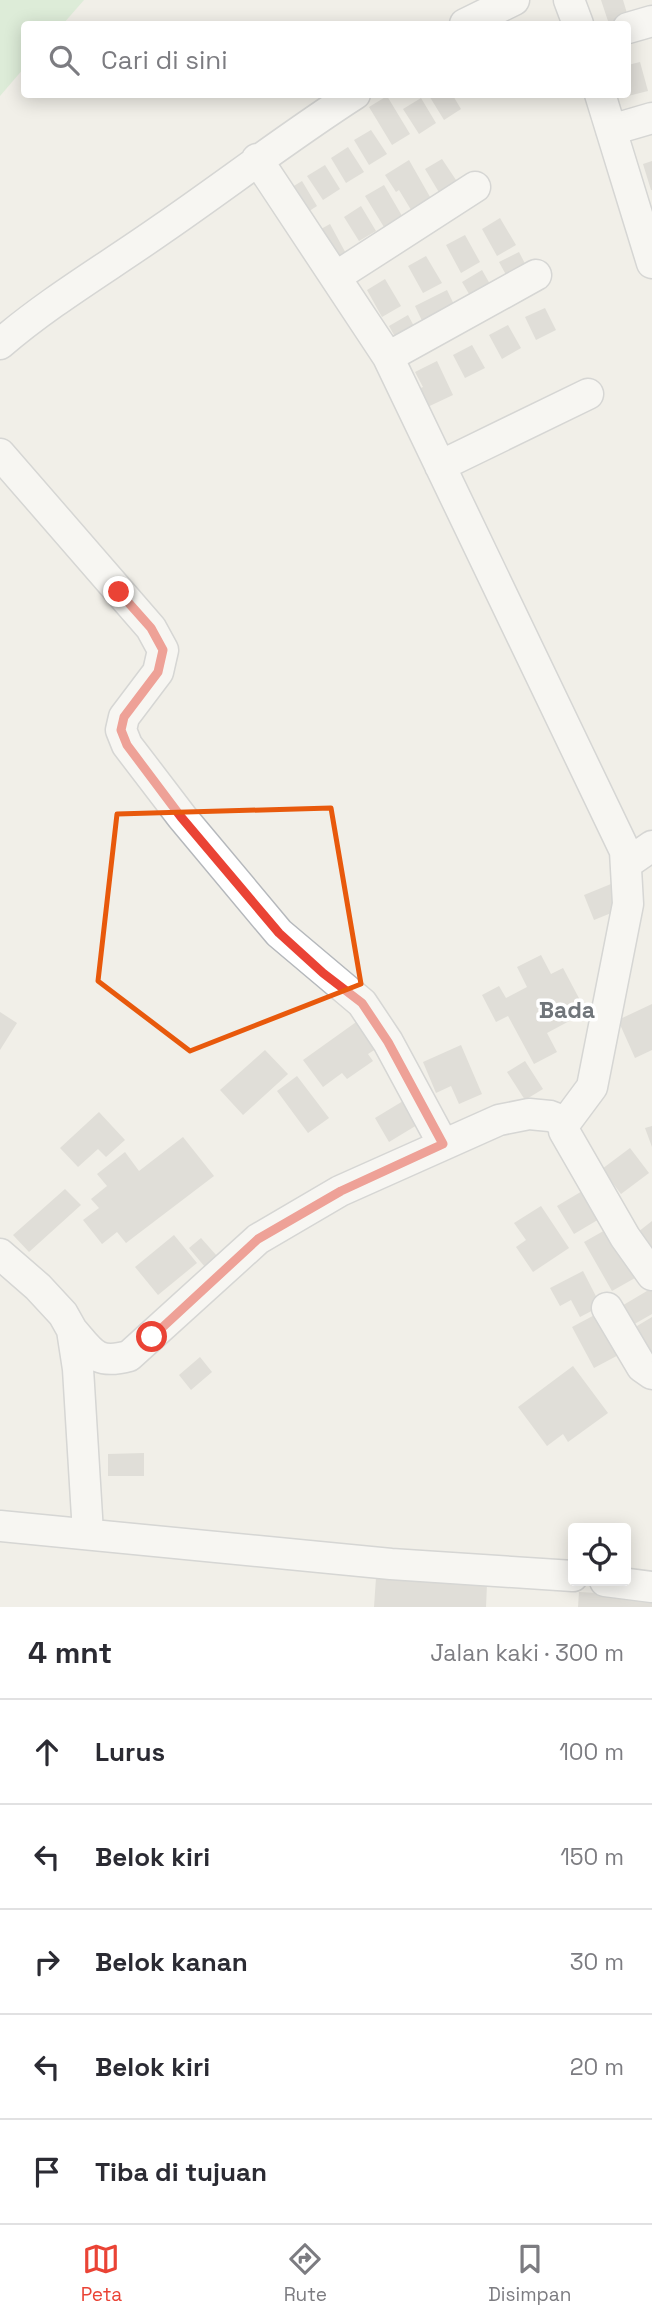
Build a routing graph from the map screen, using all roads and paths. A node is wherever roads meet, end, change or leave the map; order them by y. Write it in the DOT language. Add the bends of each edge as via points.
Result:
graph roads {
  1 [pos="514,0"];
  2 [pos="569,0"];
  3 [pos="652,20"];
  4 [pos="471,21"];
  5 [pos="577,21"];
  6 [pos="631,27"];
  7 [pos="349,98"];
  8 [pos="601,98"];
  9 [pos="652,118"];
  10 [pos="611,130"];
  11 [pos="257,159"];
  12 [pos="475,187"];
  13 [pos="647,228"];
  14 [pos="652,263"];
  15 [pos="536,275"];
  16 [pos="337,276"];
  17 [pos="0,344"];
  18 [pos="388,357"];
  19 [pos="588,394"];
  20 [pos="0,454"];
  21 [pos="440,466"];
  22 [pos="652,846"];
  23 [pos="626,864"];
  24 [pos="566,1122"];
  25 [pos="443,1144"];
  26 [pos="0,1254"];
  27 [pos="652,1275"];
  28 [pos="607,1308"];
  29 [pos="72,1330"];
  30 [pos="652,1374"];
  31 [pos="0,1526"];
  32 [pos="88,1533"];
  33 [pos="568,1576"];
  34 [pos="631,1584"];
  35 [pos="652,1587"];
  1 -- 4 [label="street"];
  2 -- 5 [label="street"];
  3 -- 6 [label="street"];
  7 -- 11 [label="street"];
  8 -- 10 [label="street"];
  9 -- 10 [label="street"];
  10 -- 13 [label="street"];
  11 -- 16 [label="street"];
  11 -- 17 [label="street"];
  12 -- 16 [label="street"];
  13 -- 14 [label="street"];
  15 -- 18 [label="street"];
  16 -- 18 [label="street"];
  18 -- 21 [label="street"];
  19 -- 21 [label="street"];
  20 -- 25 [label="street" via="151,628 163,650 158,672 124,717 121,730 127,745 279,933 362,1003"];
  21 -- 23 [label="street" via="625,850"];
  22 -- 23 [label="street"];
  23 -- 24 [label="street" via="628,904 592,1087"];
  24 -- 25 [label="street" via="529,1114 499,1120"];
  24 -- 27 [label="street" via="565,1138"];
  25 -- 29 [label="street" via="341,1191 258,1239 129,1356 111,1361 95,1357"];
  26 -- 29 [label="street" via="38,1287"];
  28 -- 30 [label="street" via="642,1367"];
  29 -- 32 [label="street" via="79,1369"];
  31 -- 32 [label="street"];
  32 -- 33 [label="street" via="391,1564"];
  34 -- 35 [label="street"];
}
